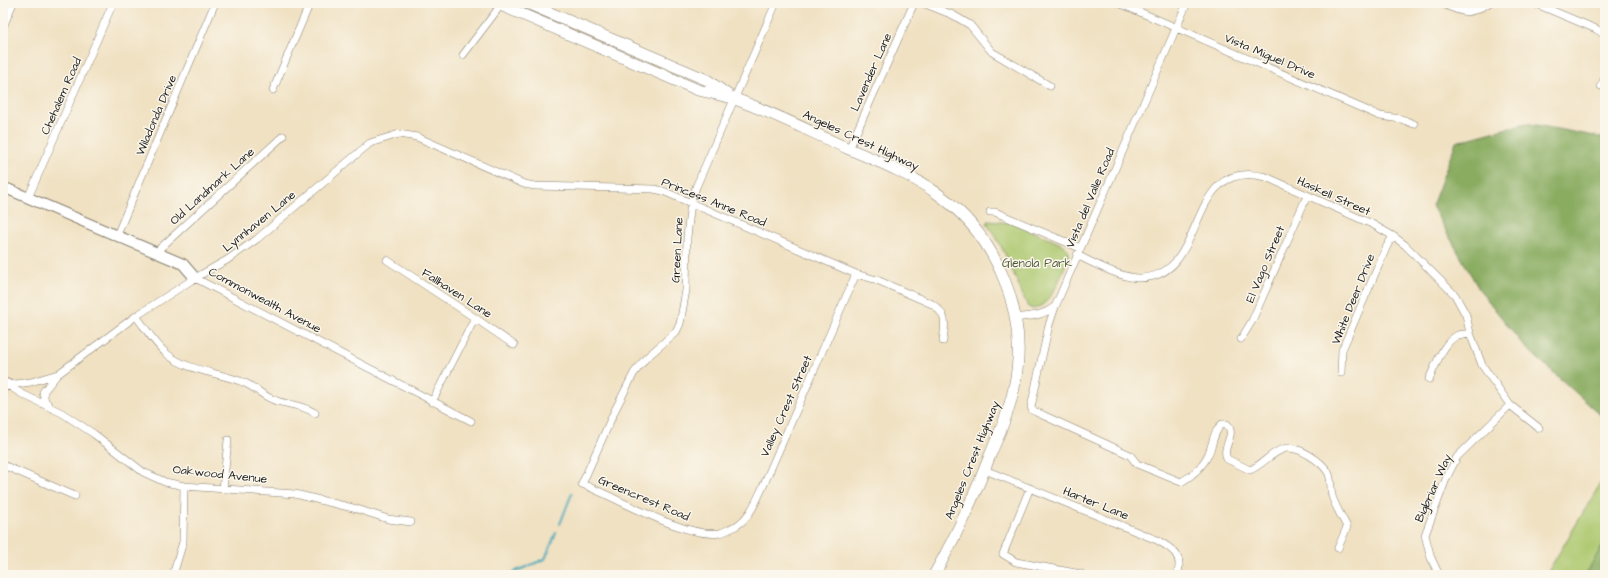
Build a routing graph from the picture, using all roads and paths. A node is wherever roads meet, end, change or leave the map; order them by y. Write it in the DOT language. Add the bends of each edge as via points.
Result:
graph roads {
  1 [pos="13,3"];
  2 [pos="113,3"];
  3 [pos="215,3"];
  4 [pos="310,3"];
  5 [pos="527,3"];
  6 [pos="776,3"];
  7 [pos="914,3"];
  8 [pos="923,3"];
  9 [pos="1119,3"];
  10 [pos="1187,3"];
  11 [pos="1441,3"];
  12 [pos="1489,3"];
  13 [pos="1534,3"];
  14 [pos="499,4"];
  15 [pos="3,27"];
  16 [pos="1176,28"];
  17 [pos="1605,35"];
  18 [pos="463,55"];
  19 [pos="1605,77"];
  20 [pos="1050,86"];
  21 [pos="1601,86"];
  22 [pos="273,90"];
  23 [pos="734,98"];
  24 [pos="1414,124"];
  25 [pos="283,136"];
  26 [pos="417,137"];
  27 [pos="849,149"];
  28 [pos="3,187"];
  29 [pos="1306,196"];
  30 [pos="28,198"];
  31 [pos="691,202"];
  32 [pos="990,212"];
  33 [pos="117,235"];
  34 [pos="1393,236"];
  35 [pos="156,252"];
  36 [pos="1079,252"];
  37 [pos="387,260"];
  38 [pos="856,274"];
  39 [pos="195,278"];
  40 [pos="1054,307"];
  41 [pos="136,316"];
  42 [pos="475,318"];
  43 [pos="1015,318"];
  44 [pos="1470,333"];
  45 [pos="1241,339"];
  46 [pos="943,341"];
  47 [pos="514,345"];
  48 [pos="1341,373"];
  49 [pos="58,374"];
  50 [pos="1429,379"];
  51 [pos="6,384"];
  52 [pos="432,402"];
  53 [pos="1510,405"];
  54 [pos="52,408"];
  55 [pos="315,413"];
  56 [pos="472,421"];
  57 [pos="1539,428"];
  58 [pos="228,440"];
  59 [pos="3,465"];
  60 [pos="985,470"];
  61 [pos="582,484"];
  62 [pos="184,486"];
  63 [pos="1030,488"];
  64 [pos="223,489"];
  65 [pos="75,496"];
  66 [pos="411,522"];
  67 [pos="720,533"];
  68 [pos="1338,548"];
  69 [pos="1081,574"];
  70 [pos="173,575"];
  71 [pos="934,575"];
  72 [pos="1177,575"];
  73 [pos="1439,575"];
  1 -- 15 [label="street"];
  2 -- 30 [label="street, Chehalem Road"];
  3 -- 33 [label="street, Wiladonda Drive"];
  4 -- 22 [label="street"];
  5 -- 23 [label="main road, Angeles Crest Highway" via="707,80"];
  6 -- 23 [label="street, Green Lane"];
  7 -- 27 [label="street, Lavender Lane"];
  8 -- 20 [label="street" via="970,25 992,52"];
  9 -- 16 [label="street, Vista Miguel Drive"];
  10 -- 16 [label="street, Vista del Valle Road"];
  11 -- 12 [label="street" via="1464,12 1479,9"];
  13 -- 17 [label="street"];
  14 -- 18 [label="street"];
  14 -- 23 [label="main road, Angeles Crest Highway" via="698,90"];
  16 -- 24 [label="street, Vista Miguel Drive" via="1380,116"];
  16 -- 36 [label="street, Vista del Valle Road"];
  19 -- 21 [label="street"];
  23 -- 27 [label="main road, Angeles Crest Highway"];
  23 -- 31 [label="street, Green Lane"];
  25 -- 35 [label="street, Old Landmark Lane"];
  26 -- 31 [label="street, Princess Anne Road" via="530,185 654,190"];
  26 -- 39 [label="street, Lynnhaven Lane" via="399,134 370,143 257,239 228,260"];
  27 -- 43 [label="main road, Angeles Crest Highway" via="911,176 938,194 970,222 999,266 1009,291"];
  28 -- 30 [label="street, Commonwealth Avenue"];
  29 -- 34 [label="street, Haskell Street" via="1372,224"];
  29 -- 36 [label="street, Haskell Street" via="1266,177 1234,176 1224,181 1208,198 1178,260 1153,277 1132,278"];
  29 -- 45 [label="street, El Vago Street" via="1252,321"];
  30 -- 33 [label="street, Commonwealth Avenue"];
  31 -- 38 [label="street, Princess Anne Road"];
  31 -- 61 [label="street, Green Lane" via="687,237 686,290 680,324 676,332 646,358 634,373"];
  32 -- 36 [label="street, Haskell Street" via="995,212"];
  33 -- 35 [label="street, Commonwealth Avenue"];
  34 -- 44 [label="street, Haskell Street" via="1455,295 1466,315"];
  34 -- 48 [label="street, White Deer Drive" via="1342,350"];
  35 -- 39 [label="street, Commonwealth Avenue" via="183,264"];
  36 -- 40 [label="street, Vista del Valle Road"];
  37 -- 42 [label="street, Fallhaven Lane"];
  38 -- 46 [label="street, Princess Anne Road" via="877,280 940,309 945,324"];
  38 -- 67 [label="street, Valley Crest Street" via="753,507 735,526"];
  39 -- 41 [label="street, Lynnhaven Lane"];
  39 -- 52 [label="street, Commonwealth Avenue"];
  40 -- 43 [label="street" via="1039,315"];
  40 -- 68 [label="street, Vista del Valle Road" via="1032,410 1130,455 1137,464 1181,482 1189,478 1208,456 1218,427 1222,424 1227,424 1231,435 1225,447 1224,454 1227,460 1250,470 1286,448 1296,448 1314,458 1328,472 1332,496 1347,527"];
  41 -- 49 [label="street, Lynnhaven Lane"];
  41 -- 55 [label="street" via="168,354 184,364 246,384 277,401 297,405"];
  42 -- 47 [label="street, Fallhaven Lane"];
  42 -- 52 [label="street"];
  43 -- 60 [label="main road, Angeles Crest Highway" via="1017,355 1014,388 1007,415"];
  44 -- 50 [label="street" via="1449,341"];
  44 -- 53 [label="street, Haskell Street" via="1482,366"];
  49 -- 51 [label="street, Lynnhaven Lane" via="32,382"];
  49 -- 54 [label="street" via="43,392 45,401"];
  51 -- 54 [label="street, Oakwood Avenue"];
  52 -- 56 [label="street, Commonwealth Avenue"];
  53 -- 57 [label="street, Haskell Street"];
  53 -- 73 [label="street, Bigbriar Way" via="1457,457 1446,479 1425,535"];
  54 -- 62 [label="street, Oakwood Avenue" via="94,434 143,472 165,482"];
  58 -- 64 [label="street"];
  59 -- 65 [label="street"];
  60 -- 63 [label="street, Harter Lane"];
  60 -- 71 [label="main road, Angeles Crest Highway"];
  61 -- 67 [label="street, Greencrest Road" via="684,528 697,532"];
  62 -- 64 [label="street, Oakwood Avenue"];
  62 -- 70 [label="street" via="183,542"];
  63 -- 69 [label="street" via="1003,554 1016,562"];
  63 -- 72 [label="street, Harter Lane" via="1158,540 1176,553 1179,560"];
  64 -- 66 [label="street, Oakwood Avenue" via="295,494 388,519"];
}
